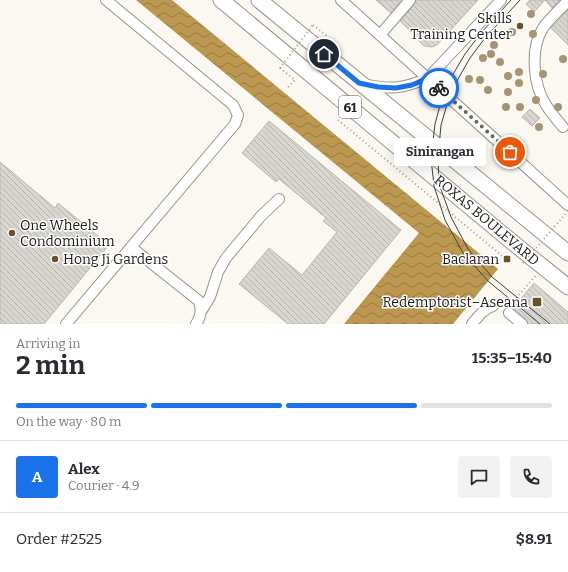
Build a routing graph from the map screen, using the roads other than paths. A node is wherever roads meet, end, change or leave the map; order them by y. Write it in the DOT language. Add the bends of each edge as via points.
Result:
graph roads {
  1 [pos="106,0"];
  2 [pos="221,0"];
  3 [pos="259,0"];
  4 [pos="341,0"];
  5 [pos="410,0"];
  6 [pos="501,0"];
  7 [pos="568,1"];
  8 [pos="380,35"];
  9 [pos="428,78"];
  10 [pos="359,83"];
  11 [pos="563,127"];
  12 [pos="279,199"];
  13 [pos="568,205"];
  14 [pos="131,247"];
  15 [pos="568,253"];
  16 [pos="568,287"];
  17 [pos="492,306"];
  18 [pos="202,310"];
  19 [pos="509,310"];
  20 [pos="198,323"];
  21 [pos="66,324"];
  22 [pos="472,324"];
  23 [pos="522,324"];
  1 -- 14 [label="street" via="233,104 238,115 235,124"];
  2 -- 16 [label="highway, ROXAS BOULEVARD / 61"];
  3 -- 10 [label="highway, ROXAS BOULEVARD / 61"];
  4 -- 8 [label="street"];
  5 -- 8 [label="street"];
  6 -- 9 [label="street"];
  7 -- 11 [label="street" via="538,37 534,59 540,94"];
  8 -- 9 [label="street"];
  9 -- 10 [label="street" via="396,88"];
  9 -- 13 [label="street"];
  10 -- 15 [label="highway, ROXAS BOULEVARD / 61"];
  12 -- 18 [label="street" via="261,216 226,258"];
  14 -- 18 [label="street" via="199,301"];
  14 -- 21 [label="street"];
  17 -- 22 [label="street" via="484,310"];
  18 -- 20 [label="street"];
  19 -- 23 [label="street"];
}
